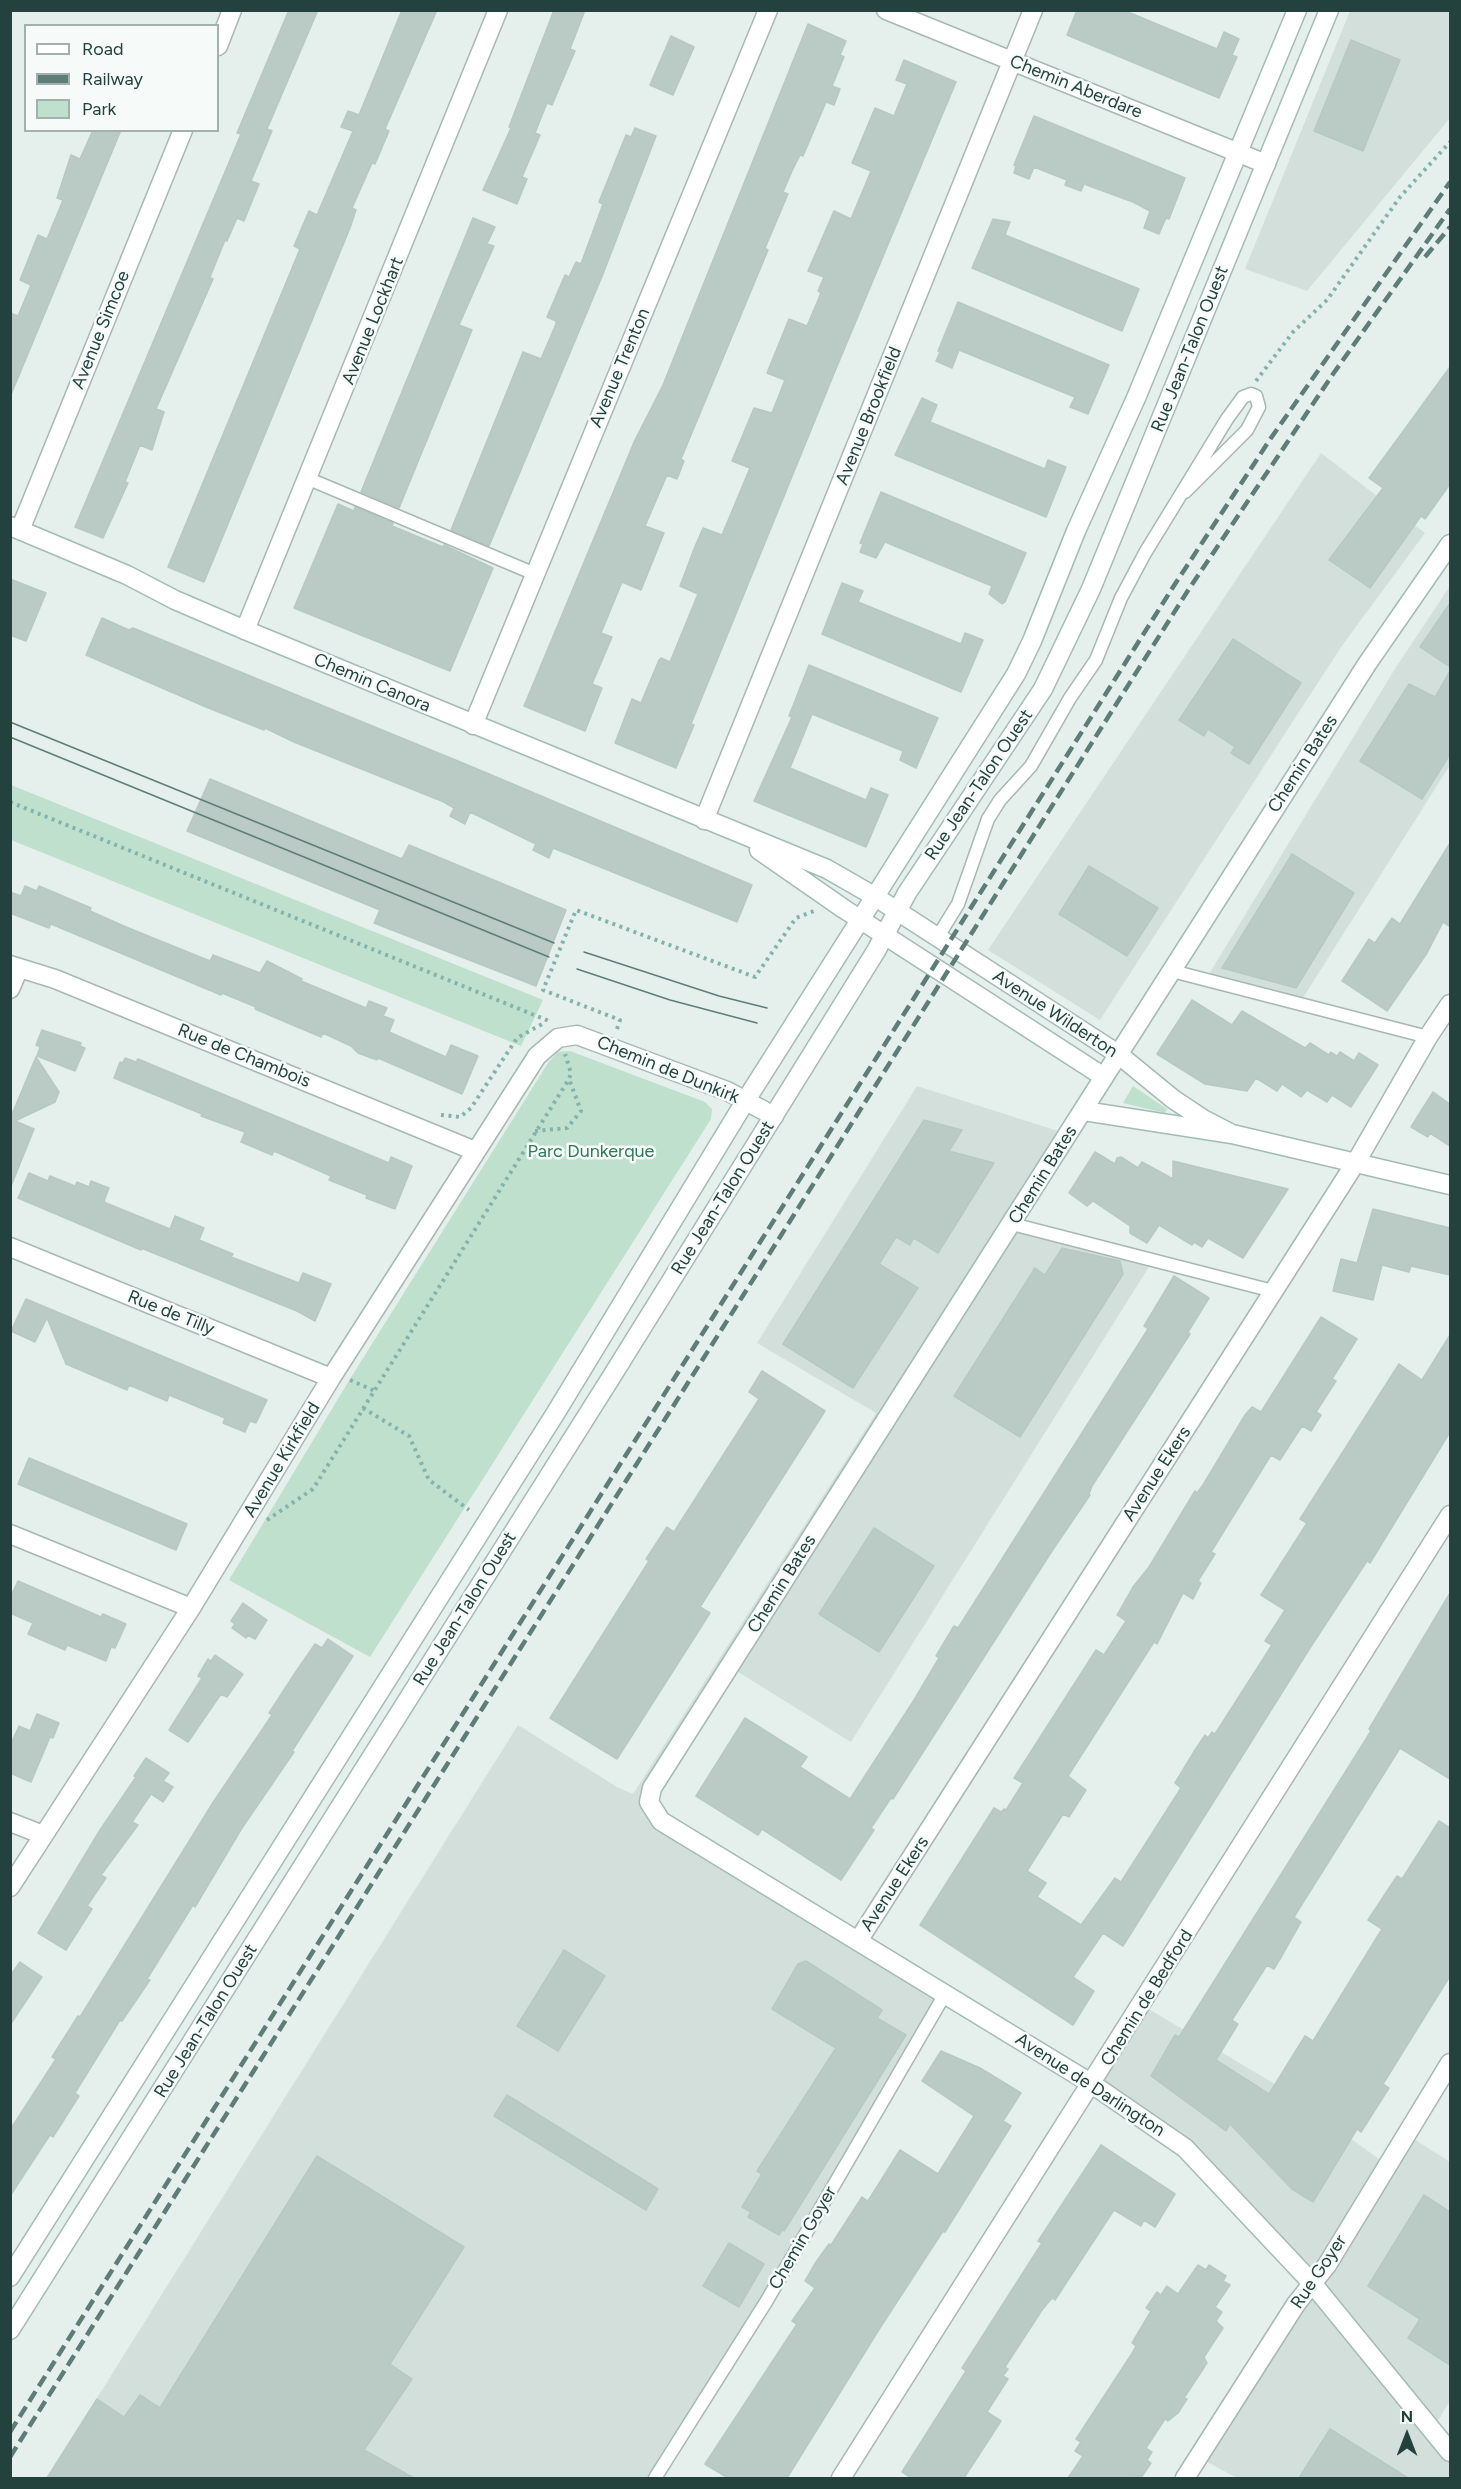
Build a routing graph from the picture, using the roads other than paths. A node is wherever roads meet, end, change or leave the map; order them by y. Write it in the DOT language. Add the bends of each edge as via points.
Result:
graph roads {
  1 [pos="232,10"];
  2 [pos="498,10"];
  3 [pos="768,10"];
  4 [pos="886,10"];
  5 [pos="1033,10"];
  6 [pos="1297,10"];
  7 [pos="1329,10"];
  8 [pos="219,43"];
  9 [pos="1013,61"];
  10 [pos="182,132"];
  11 [pos="1239,152"];
  12 [pos="1266,164"];
  13 [pos="309,479"];
  14 [pos="1185,492"];
  15 [pos="15,528"];
  16 [pos="1450,544"];
  17 [pos="535,574"];
  18 [pos="245,630"];
  19 [pos="473,725"];
  20 [pos="704,820"];
  21 [pos="736,834"];
  22 [pos="874,896"];
  23 [pos="897,912"];
  24 [pos="860,919"];
  25 [pos="885,935"];
  26 [pos="937,938"];
  27 [pos="15,967"];
  28 [pos="1172,971"];
  29 [pos="10,990"];
  30 [pos="1450,1004"];
  31 [pos="560,1036"];
  32 [pos="1428,1037"];
  33 [pos="1118,1054"];
  34 [pos="1104,1077"];
  35 [pos="746,1100"];
  36 [pos="1084,1111"];
  37 [pos="774,1116"];
  38 [pos="1232,1134"];
  39 [pos="475,1151"];
  40 [pos="1356,1162"];
  41 [pos="1450,1185"];
  42 [pos="1012,1224"];
  43 [pos="10,1247"];
  44 [pos="1273,1291"];
  45 [pos="340,1379"];
  46 [pos="1450,1515"];
  47 [pos="10,1534"];
  48 [pos="191,1608"];
  49 [pos="652,1810"];
  50 [pos="10,1822"];
  51 [pos="43,1834"];
  52 [pos="10,1887"];
  53 [pos="858,1941"];
  54 [pos="945,1994"];
  55 [pos="1450,2063"];
  56 [pos="1092,2084"];
  57 [pos="10,2277"];
  58 [pos="1312,2283"];
  59 [pos="10,2330"];
  60 [pos="1450,2452"];
  61 [pos="655,2478"];
  62 [pos="841,2478"];
  63 [pos="1185,2478"];
  1 -- 8 [label="street"];
  2 -- 13 [label="street, Avenue Lockhart"];
  3 -- 17 [label="street, Avenue Trenton"];
  4 -- 9 [label="street, Chemin Aberdare"];
  5 -- 9 [label="street, Avenue Brookfield"];
  6 -- 11 [label="street, Rue Jean-Talon Ouest"];
  7 -- 12 [label="street, Rue Jean-Talon Ouest"];
  9 -- 11 [label="street, Chemin Aberdare"];
  9 -- 20 [label="street, Avenue Brookfield"];
  10 -- 15 [label="street, Avenue Simcoe"];
  11 -- 12 [label="street, Chemin Aberdare"];
  11 -- 22 [label="street, Rue Jean-Talon Ouest" via="1032,642 997,706"];
  12 -- 23 [label="street, Rue Jean-Talon Ouest" via="1063,651 1034,705 957,815"];
  13 -- 17 [label="lane"];
  13 -- 18 [label="street, Avenue Lockhart"];
  14 -- 14 [label="lane" via="1253,422 1259,400 1256,396 1247,394 1227,419"];
  14 -- 26 [label="lane" via="1130,580 1096,660 1031,766 988,819 958,904"];
  15 -- 18 [label="street, Chemin Canora"];
  16 -- 28 [label="street, Chemin Bates" via="1367,664"];
  17 -- 19 [label="street, Avenue Trenton"];
  18 -- 19 [label="street, Chemin Canora"];
  19 -- 20 [label="street, Chemin Canora"];
  20 -- 21 [label="street, Chemin Canora"];
  21 -- 22 [label="street, Chemin Canora" via="827,869"];
  21 -- 24 [label="street, Chemin Canora"];
  22 -- 23 [label="street, Avenue Wilderton"];
  22 -- 24 [label="street, Rue Jean-Talon Ouest"];
  23 -- 25 [label="street, Rue Jean-Talon Ouest"];
  23 -- 26 [label="street, Avenue Wilderton"];
  24 -- 25 [label="street, Avenue Wilderton"];
  24 -- 35 [label="street, Rue Jean-Talon Ouest"];
  25 -- 34 [label="street, Avenue Wilderton"];
  25 -- 37 [label="street, Rue Jean-Talon Ouest"];
  26 -- 33 [label="street, Avenue Wilderton"];
  27 -- 29 [label="street"];
  27 -- 39 [label="street, Rue de Chambois" via="55,978"];
  28 -- 32 [label="lane"];
  28 -- 33 [label="street, Chemin Bates"];
  30 -- 32 [label="street, Avenue Ekers"];
  31 -- 35 [label="street, Chemin de Dunkirk" via="590,1039"];
  31 -- 39 [label="street, Avenue Kirkfield" via="537,1056"];
  32 -- 40 [label="street, Avenue Ekers"];
  33 -- 34 [label="street, Chemin Bates"];
  33 -- 38 [label="street, Avenue Wilderton" via="1173,1099"];
  34 -- 36 [label="street, Chemin Bates"];
  35 -- 37 [label="street, Chemin de Dunkirk"];
  35 -- 57 [label="street, Rue Jean-Talon Ouest" via="549,1424"];
  36 -- 38 [label="street, Avenue Wilderton"];
  36 -- 42 [label="street, Chemin Bates"];
  37 -- 59 [label="street, Rue Jean-Talon Ouest"];
  38 -- 40 [label="street, Avenue Wilderton"];
  39 -- 45 [label="street, Avenue Kirkfield"];
  40 -- 41 [label="street, Avenue Wilderton"];
  40 -- 44 [label="street, Avenue Ekers"];
  42 -- 44 [label="lane"];
  42 -- 49 [label="street, Chemin Bates" via="652,1788"];
  43 -- 45 [label="street, Rue de Tilly"];
  44 -- 53 [label="street, Avenue Ekers"];
  45 -- 48 [label="street, Avenue Kirkfield"];
  46 -- 56 [label="street, Chemin de Bedford"];
  47 -- 48 [label="street"];
  48 -- 51 [label="street, Avenue Kirkfield"];
  49 -- 53 [label="street, Avenue de Darlington" via="661,1821"];
  50 -- 51 [label="street"];
  51 -- 52 [label="street, Avenue Kirkfield"];
  53 -- 54 [label="street, Avenue de Darlington"];
  54 -- 56 [label="street, Avenue de Darlington"];
  54 -- 61 [label="lane, Chemin Goyer" via="766,2302"];
  55 -- 58 [label="street, Rue Goyer" via="1327,2265"];
  56 -- 58 [label="street, Avenue de Darlington" via="1185,2148"];
  56 -- 62 [label="street, Chemin de Bedford"];
  58 -- 60 [label="street, Avenue de Darlington"];
  58 -- 63 [label="street, Rue Goyer"];
}
